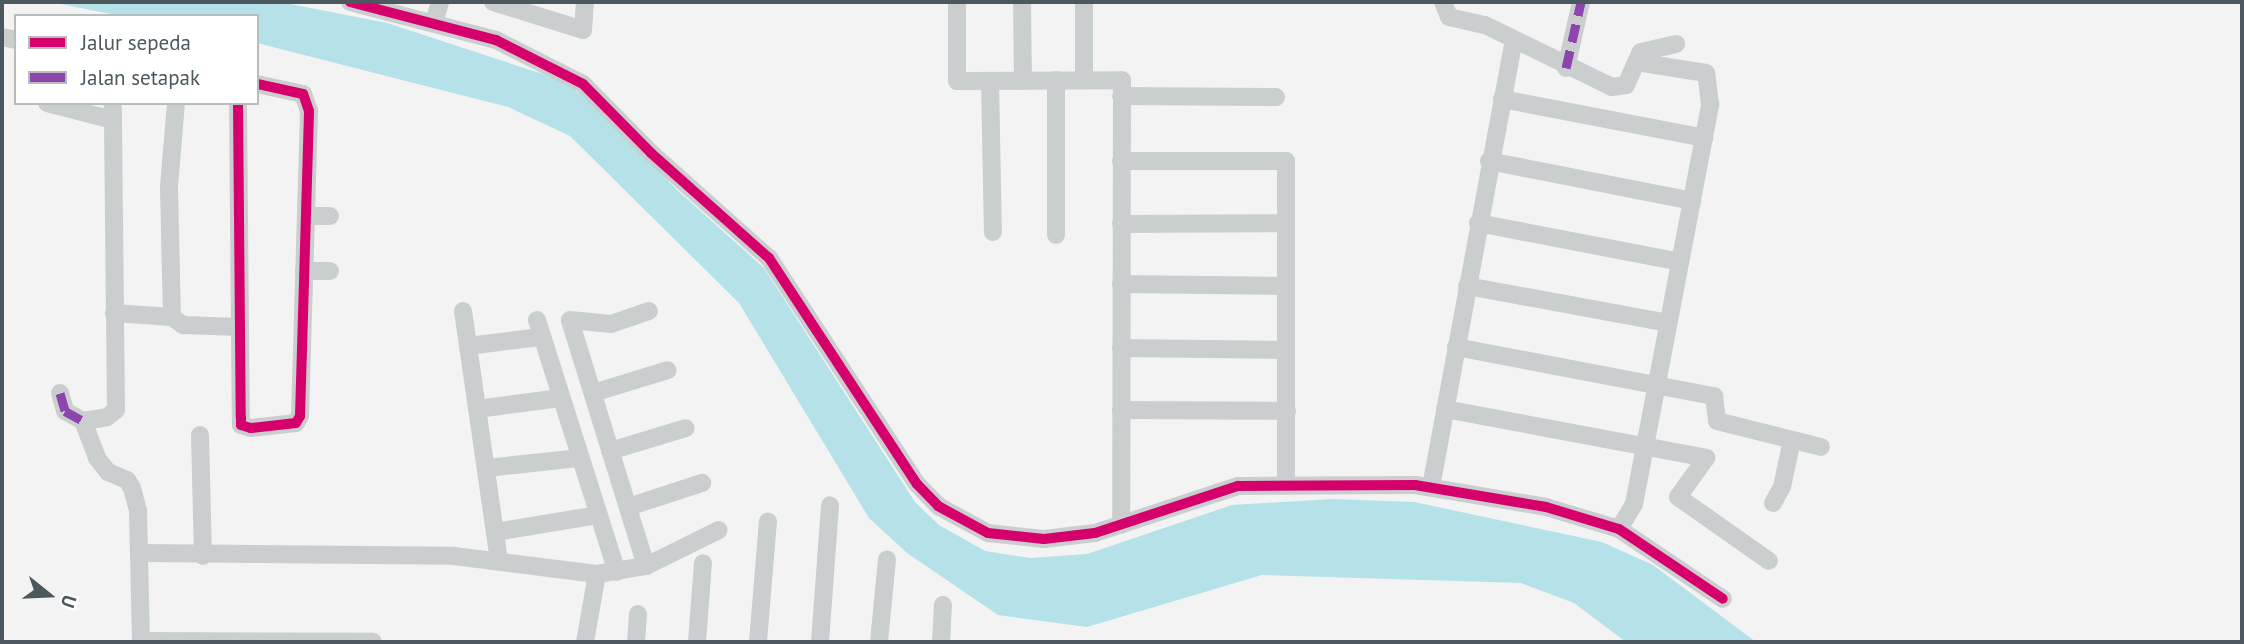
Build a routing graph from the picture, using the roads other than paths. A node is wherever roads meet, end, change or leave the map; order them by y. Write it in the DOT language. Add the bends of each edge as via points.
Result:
graph roads {
  1 [pos="350,2"];
  2 [pos="440,2"];
  3 [pos="493,2"];
  4 [pos="585,2"];
  5 [pos="957,2"];
  6 [pos="1022,2"];
  7 [pos="1084,2"];
  8 [pos="1443,2"];
  9 [pos="1581,2"];
  10 [pos="434,22"];
  11 [pos="1514,40"];
  12 [pos="1676,44"];
  13 [pos="1643,63"];
  14 [pos="1566,68"];
  15 [pos="1056,80"];
  16 [pos="1084,80"];
  17 [pos="990,81"];
  18 [pos="1023,81"];
  19 [pos="259,84"];
  20 [pos="1121,96"];
  21 [pos="1276,97"];
  22 [pos="1502,99"];
  23 [pos="64,105"];
  24 [pos="176,105"];
  25 [pos="238,105"];
  26 [pos="113,111"];
  27 [pos="1704,138"];
  28 [pos="1121,161"];
  29 [pos="1489,161"];
  30 [pos="1692,201"];
  31 [pos="306,216"];
  32 [pos="330,216"];
  33 [pos="1286,223"];
  34 [pos="1478,223"];
  35 [pos="1121,224"];
  36 [pos="993,232"];
  37 [pos="1056,235"];
  38 [pos="1680,262"];
  39 [pos="304,271"];
  40 [pos="330,271"];
  41 [pos="1121,284"];
  42 [pos="1286,286"];
  43 [pos="1467,286"];
  44 [pos="463,311"];
  45 [pos="649,311"];
  46 [pos="114,313"];
  47 [pos="172,317"];
  48 [pos="1668,323"];
  49 [pos="240,327"];
  50 [pos="468,346"];
  51 [pos="1121,348"];
  52 [pos="1456,348"];
  53 [pos="1286,350"];
  54 [pos="668,370"];
  55 [pos="1656,385"];
  56 [pos="60,393"];
  57 [pos="593,393"];
  58 [pos="560,398"];
  59 [pos="1445,409"];
  60 [pos="477,410"];
  61 [pos="1121,410"];
  62 [pos="1287,411"];
  63 [pos="83,421"];
  64 [pos="686,428"];
  65 [pos="200,435"];
  66 [pos="1792,440"];
  67 [pos="1645,447"];
  68 [pos="1821,447"];
  69 [pos="610,451"];
  70 [pos="580,458"];
  71 [pos="486,468"];
  72 [pos="702,483"];
  73 [pos="1286,484"];
  74 [pos="1431,487"];
  75 [pos="1773,503"];
  76 [pos="830,505"];
  77 [pos="628,507"];
  78 [pos="598,515"];
  79 [pos="768,521"];
  80 [pos="1122,525"];
  81 [pos="1619,529"];
  82 [pos="719,530"];
  83 [pos="495,532"];
  84 [pos="139,554"];
  85 [pos="203,556"];
  86 [pos="887,559"];
  87 [pos="499,561"];
  88 [pos="1769,561"];
  89 [pos="703,564"];
  90 [pos="646,566"];
  91 [pos="617,572"];
  92 [pos="597,574"];
  93 [pos="1723,599"];
  94 [pos="943,605"];
  95 [pos="638,614"];
  96 [pos="141,641"];
  97 [pos="350,641"];
  98 [pos="373,642"];
  99 [pos="585,642"];
  100 [pos="636,642"];
  101 [pos="697,642"];
  102 [pos="758,642"];
  103 [pos="820,642"];
  104 [pos="879,642"];
  105 [pos="941,642"];
  1 -- 10 [label="street"];
  2 -- 10 [label="street"];
  3 -- 4 [label="street" via="583,30"];
  5 -- 17 [label="street" via="957,81"];
  6 -- 18 [label="street"];
  7 -- 16 [label="street"];
  8 -- 11 [label="street" via="1449,17 1485,25"];
  9 -- 14 [label="street"];
  10 -- 80 [label="street" via="496,40 569,73 769,258 900,461 938,506 988,533 1022,539 1075,536"];
  11 -- 14 [label="street"];
  11 -- 22 [label="street"];
  12 -- 14 [label="street" via="1641,52 1621,87 1592,81"];
  13 -- 27 [label="street" via="1706,74 1710,104"];
  15 -- 16 [label="street"];
  15 -- 18 [label="street"];
  15 -- 37 [label="street"];
  16 -- 20 [label="street" via="1122,80"];
  17 -- 18 [label="street"];
  17 -- 36 [label="street"];
  19 -- 31 [label="street" via="295,91 306,101"];
  20 -- 21 [label="street"];
  20 -- 28 [label="street"];
  22 -- 27 [label="street"];
  22 -- 29 [label="street"];
  23 -- 26 [label="street"];
  24 -- 47 [label="street" via="169,187"];
  25 -- 49 [label="street"];
  26 -- 46 [label="street"];
  27 -- 30 [label="street"];
  28 -- 33 [label="street" via="1286,161"];
  28 -- 35 [label="street"];
  29 -- 30 [label="street"];
  29 -- 34 [label="street"];
  30 -- 38 [label="street"];
  31 -- 32 [label="street"];
  31 -- 39 [label="street"];
  33 -- 35 [label="street"];
  33 -- 42 [label="street"];
  34 -- 38 [label="street"];
  34 -- 43 [label="street"];
  35 -- 41 [label="street"];
  38 -- 48 [label="street"];
  39 -- 40 [label="street"];
  39 -- 49 [label="street" via="301,407 296,423 242,425"];
  41 -- 42 [label="street"];
  41 -- 51 [label="street"];
  42 -- 53 [label="street"];
  43 -- 48 [label="street"];
  43 -- 52 [label="street"];
  44 -- 50 [label="street"];
  45 -- 57 [label="street" via="611,324 570,320"];
  46 -- 47 [label="street"];
  46 -- 63 [label="street" via="117,410 107,417"];
  47 -- 49 [label="street" via="184,325"];
  48 -- 55 [label="street"];
  50 -- 58 [label="street" via="538,329"];
  50 -- 60 [label="street"];
  51 -- 53 [label="street"];
  51 -- 61 [label="street"];
  52 -- 55 [label="street"];
  52 -- 59 [label="street"];
  53 -- 62 [label="street"];
  54 -- 57 [label="street"];
  55 -- 66 [label="street" via="1714,396 1717,421"];
  55 -- 67 [label="street"];
  56 -- 63 [label="street" via="65,411"];
  57 -- 69 [label="street"];
  58 -- 60 [label="street"];
  58 -- 70 [label="street"];
  59 -- 67 [label="street"];
  59 -- 74 [label="street"];
  60 -- 71 [label="street"];
  61 -- 62 [label="street"];
  61 -- 80 [label="street"];
  62 -- 73 [label="street"];
  63 -- 84 [label="street" via="97,457 108,472 127,480 132,488"];
  64 -- 69 [label="street"];
  65 -- 85 [label="street"];
  66 -- 68 [label="street"];
  66 -- 75 [label="street" via="1782,487"];
  67 -- 81 [label="street" via="1634,504"];
  67 -- 88 [label="street" via="1706,458 1678,497"];
  69 -- 77 [label="street"];
  70 -- 71 [label="street"];
  70 -- 78 [label="street"];
  71 -- 83 [label="street"];
  72 -- 77 [label="street"];
  73 -- 74 [label="street"];
  73 -- 80 [label="street" via="1238,486"];
  74 -- 81 [label="street" via="1546,507"];
  76 -- 103 [label="street"];
  77 -- 90 [label="street"];
  78 -- 83 [label="street"];
  78 -- 91 [label="street"];
  79 -- 102 [label="street"];
  81 -- 93 [label="street"];
  82 -- 90 [label="street"];
  83 -- 87 [label="street"];
  84 -- 85 [label="street"];
  84 -- 96 [label="street"];
  85 -- 87 [label="street" via="431,556"];
  86 -- 104 [label="street"];
  87 -- 92 [label="street"];
  89 -- 101 [label="street"];
  90 -- 91 [label="street"];
  91 -- 92 [label="street"];
  92 -- 99 [label="street"];
  94 -- 105 [label="street"];
  95 -- 100 [label="street"];
  96 -- 97 [label="street"];
  97 -- 98 [label="street"];
}
